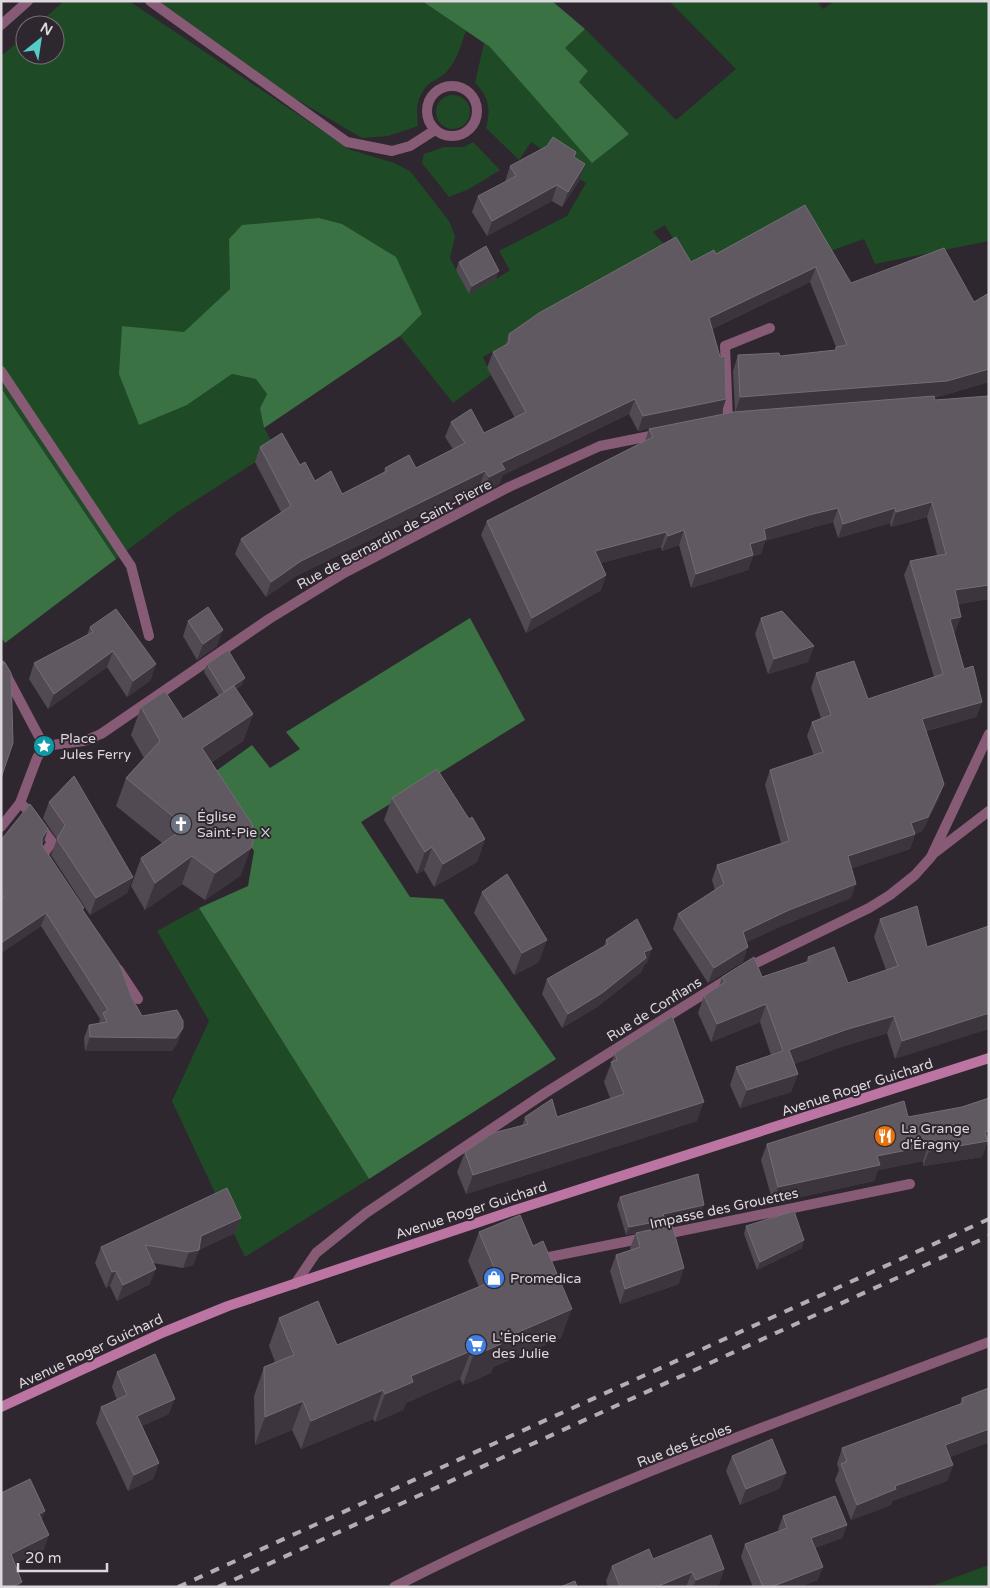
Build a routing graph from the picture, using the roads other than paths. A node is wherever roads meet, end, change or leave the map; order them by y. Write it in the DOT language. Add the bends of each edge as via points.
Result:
graph roads {
  1 [pos="28,1"];
  2 [pos="150,1"];
  3 [pos="1,25"];
  4 [pos="436,130"];
  5 [pos="770,328"];
  6 [pos="1,371"];
  7 [pos="728,420"];
  8 [pos="673,431"];
  9 [pos="149,636"];
  10 [pos="1,665"];
  11 [pos="989,734"];
  12 [pos="44,746"];
  13 [pos="20,803"];
  14 [pos="989,812"];
  15 [pos="1,827"];
  16 [pos="931,857"];
  17 [pos="53,871"];
  18 [pos="112,959"];
  19 [pos="138,999"];
  20 [pos="989,1058"];
  21 [pos="989,1063"];
  22 [pos="960,1068"];
  23 [pos="910,1184"];
  24 [pos="534,1252"];
  25 [pos="295,1284"];
  26 [pos="989,1342"];
  27 [pos="1,1407"];
  28 [pos="394,1587"];
  1 -- 3 [label="street"];
  2 -- 4 [label="street" via="347,142 392,151 410,146"];
  4 -- 4 [label="street" via="452,136 469,129 477,113 472,96 456,87 438,90 428,104 427,114"];
  5 -- 7 [label="street" via="725,346"];
  6 -- 9 [label="street" via="131,566"];
  8 -- 12 [label="street, Rue de Bernardin de Saint-Pierre" via="600,446 510,487 344,573 269,619 101,734 84,741"];
  10 -- 12 [label="street"];
  11 -- 16 [label="street, Rue de Conflans"];
  12 -- 13 [label="street"];
  13 -- 15 [label="street"];
  13 -- 17 [label="street" via="52,842 43,855"];
  14 -- 16 [label="street"];
  16 -- 25 [label="street, Rue de Conflans" via="890,895 755,962 544,1093 366,1214 316,1253"];
  18 -- 19 [label="street"];
  20 -- 22 [label="main road, Avenue Roger Guichard"];
  21 -- 22 [label="main road, Avenue Roger Guichard"];
  22 -- 25 [label="main road, Avenue Roger Guichard"];
  23 -- 24 [label="street, Impasse des Grouettes" via="539,1260"];
  25 -- 27 [label="main road, Avenue Roger Guichard" via="164,1332"];
  26 -- 28 [label="street, Rue des Écoles" via="603,1491 456,1555"];
}
